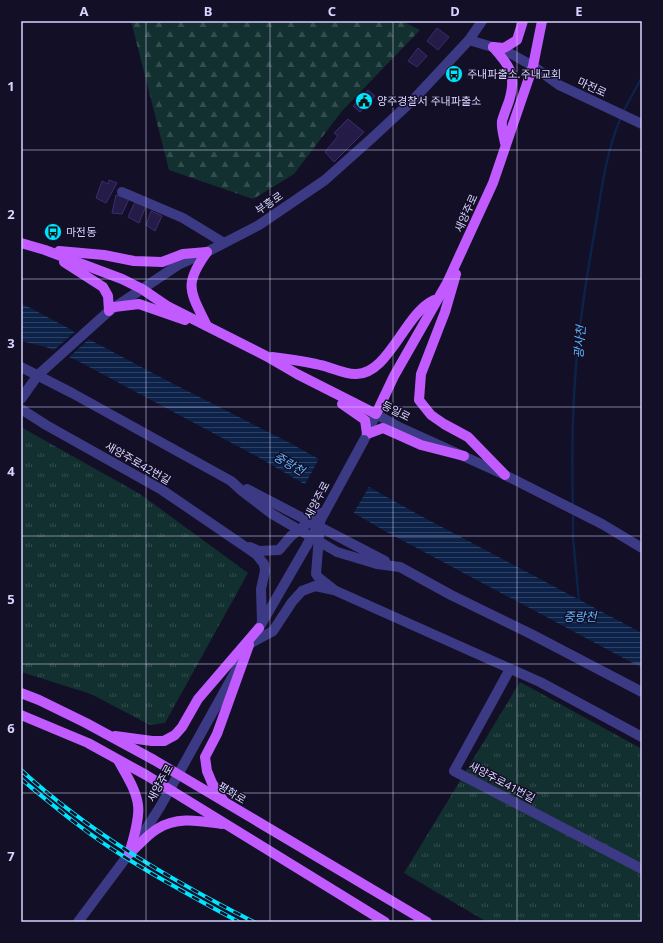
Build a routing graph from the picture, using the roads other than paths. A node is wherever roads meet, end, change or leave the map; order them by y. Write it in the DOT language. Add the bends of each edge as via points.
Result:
graph roads {
  1 [pos="482,21"];
  2 [pos="523,21"];
  3 [pos="542,21"];
  4 [pos="469,40"];
  5 [pos="493,47"];
  6 [pos="533,66"];
  7 [pos="641,123"];
  8 [pos="505,145"];
  9 [pos="122,192"];
  10 [pos="21,243"];
  11 [pos="224,243"];
  12 [pos="45,250"];
  13 [pos="462,250"];
  14 [pos="208,252"];
  15 [pos="142,289"];
  16 [pos="436,299"];
  17 [pos="112,309"];
  18 [pos="206,326"];
  19 [pos="216,331"];
  20 [pos="266,356"];
  21 [pos="21,367"];
  22 [pos="298,374"];
  23 [pos="38,375"];
  24 [pos="21,399"];
  25 [pos="21,409"];
  26 [pos="376,414"];
  27 [pos="366,437"];
  28 [pos="464,456"];
  29 [pos="506,475"];
  30 [pos="323,514"];
  31 [pos="240,544"];
  32 [pos="642,548"];
  33 [pos="334,590"];
  34 [pos="260,625"];
  35 [pos="250,644"];
  36 [pos="510,669"];
  37 [pos="642,692"];
  38 [pos="21,693"];
  39 [pos="21,715"];
  40 [pos="109,736"];
  41 [pos="642,737"];
  42 [pos="118,760"];
  43 [pos="178,775"];
  44 [pos="170,790"];
  45 [pos="224,802"];
  46 [pos="225,824"];
  47 [pos="129,854"];
  48 [pos="642,869"];
  49 [pos="78,922"];
  50 [pos="385,922"];
  51 [pos="427,922"];
  1 -- 4 [label="street, 부흥로"];
  2 -- 5 [label="main road" via="517,40 504,48"];
  3 -- 6 [label="main road"];
  4 -- 5 [label="street, 마전로"];
  4 -- 11 [label="street, 부흥로" via="413,100 325,180 259,225"];
  5 -- 6 [label="street, 마전로"];
  5 -- 8 [label="main road" via="505,60 512,78 510,99 502,123"];
  6 -- 7 [label="street, 마전로" via="559,85"];
  6 -- 8 [label="main road, 새양주로"];
  8 -- 13 [label="main road, 새양주로" via="493,183"];
  9 -- 11 [label="street" via="183,218"];
  10 -- 12 [label="main road"];
  11 -- 14 [label="street, 부흥로"];
  12 -- 14 [label="main road" via="162,262 184,254"];
  12 -- 15 [label="main road"];
  12 -- 17 [label="main road" via="104,287"];
  13 -- 16 [label="main road, 새양주로" via="447,283"];
  13 -- 29 [label="main road" via="445,312 421,374 419,400 431,415 468,437"];
  14 -- 15 [label="street, 부흥로" via="178,266"];
  14 -- 18 [label="main road" via="197,265 190,284"];
  15 -- 17 [label="street, 부흥로"];
  15 -- 18 [label="main road, 동일로" via="167,306"];
  16 -- 20 [label="main road" via="428,303 401,334 386,357 367,372 355,374"];
  16 -- 26 [label="main road, 새양주로"];
  17 -- 19 [label="main road" via="139,304"];
  17 -- 23 [label="street, 부흥로"];
  18 -- 19 [label="main road, 동일로"];
  19 -- 20 [label="main road, 동일로"];
  20 -- 22 [label="main road, 동일로"];
  21 -- 23 [label="street"];
  22 -- 26 [label="main road, 동일로"];
  22 -- 27 [label="main road" via="365,420"];
  23 -- 24 [label="street, 부흥로"];
  23 -- 37 [label="street" via="231,480 272,514 337,552 377,564 400,567"];
  25 -- 31 [label="street, 새양주로42번길" via="162,490"];
  26 -- 27 [label="street, 새양주로"];
  26 -- 28 [label="street, 동일로" via="400,428"];
  27 -- 28 [label="main road" via="383,428 421,445"];
  27 -- 30 [label="street, 새양주로, bridge"];
  28 -- 29 [label="street, 동일로"];
  29 -- 32 [label="street, 동일로" via="602,524"];
  30 -- 31 [label="street, bridge" via="292,536 279,550 259,550"];
  30 -- 33 [label="street, bridge" via="316,574"];
  30 -- 34 [label="street, 새양주로, bridge"];
  31 -- 34 [label="street, 새양주로42번길" via="256,554 264,564"];
  33 -- 35 [label="street" via="315,586 302,591 273,632"];
  33 -- 36 [label="street"];
  34 -- 35 [label="street, 새양주로"];
  34 -- 40 [label="main road" via="198,699 175,735 164,741"];
  35 -- 43 [label="street, 새양주로"];
  35 -- 45 [label="main road" via="217,734 205,757 212,783"];
  36 -- 41 [label="street" via="540,682"];
  36 -- 48 [label="street, 새양주로41번길" via="454,770"];
  38 -- 40 [label="main road, 평화로"];
  39 -- 42 [label="main road" via="88,743"];
  40 -- 43 [label="main road, 평화로"];
  42 -- 44 [label="main road"];
  42 -- 47 [label="main road" via="133,788 138,805"];
  43 -- 44 [label="street, 새양주로"];
  43 -- 45 [label="main road, 평화로"];
  44 -- 46 [label="main road"];
  44 -- 47 [label="street, 새양주로"];
  45 -- 51 [label="main road, 평화로"];
  46 -- 47 [label="main road" via="188,820 169,823 157,829"];
  46 -- 50 [label="main road"];
  47 -- 49 [label="street, 새양주로"];
}
